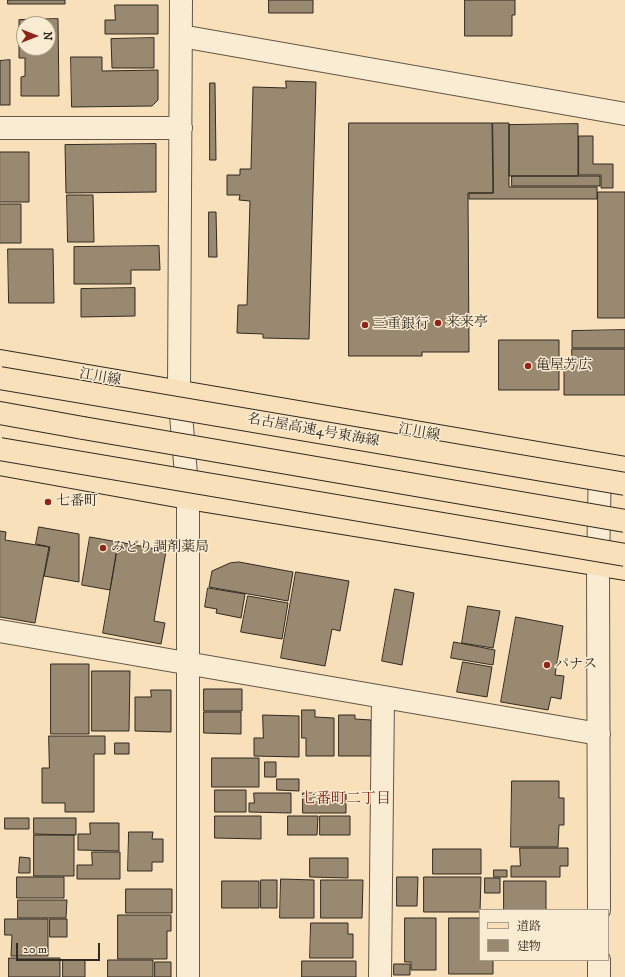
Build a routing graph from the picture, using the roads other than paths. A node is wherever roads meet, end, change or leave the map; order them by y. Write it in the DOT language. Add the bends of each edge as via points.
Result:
graph roads {
  1 [pos="181,0"];
  2 [pos="181,36"];
  3 [pos="625,114"];
  4 [pos="0,128"];
  5 [pos="181,128"];
  6 [pos="0,361"];
  7 [pos="0,378"];
  8 [pos="179,391"];
  9 [pos="0,413"];
  10 [pos="0,449"];
  11 [pos="0,464"];
  12 [pos="600,464"];
  13 [pos="625,468"];
  14 [pos="625,484"];
  15 [pos="188,498"];
  16 [pos="625,521"];
  17 [pos="625,555"];
  18 [pos="598,564"];
  19 [pos="625,569"];
  20 [pos="0,631"];
  21 [pos="188,664"];
  22 [pos="383,697"];
  23 [pos="599,734"];
  24 [pos="599,909"];
  25 [pos="599,961"];
  26 [pos="188,977"];
  27 [pos="380,977"];
  28 [pos="599,977"];
  1 -- 2 [label="street"];
  2 -- 3 [label="street"];
  2 -- 5 [label="street"];
  4 -- 5 [label="street"];
  5 -- 8 [label="street"];
  6 -- 8 [label="main road, 江川線"];
  7 -- 14 [label="main road, 名古屋高速4号東海線, bridge"];
  8 -- 12 [label="main road, 江川線"];
  8 -- 15 [label="street"];
  9 -- 16 [label="main road, bridge"];
  10 -- 17 [label="main road, bridge"];
  11 -- 15 [label="main road"];
  12 -- 13 [label="main road, 江川線"];
  12 -- 18 [label="street"];
  15 -- 18 [label="main road"];
  15 -- 21 [label="street"];
  18 -- 19 [label="main road"];
  18 -- 23 [label="street"];
  20 -- 21 [label="street"];
  21 -- 22 [label="street"];
  21 -- 26 [label="street"];
  22 -- 23 [label="street"];
  22 -- 27 [label="street"];
  23 -- 24 [label="street"];
  25 -- 28 [label="street"];
}
